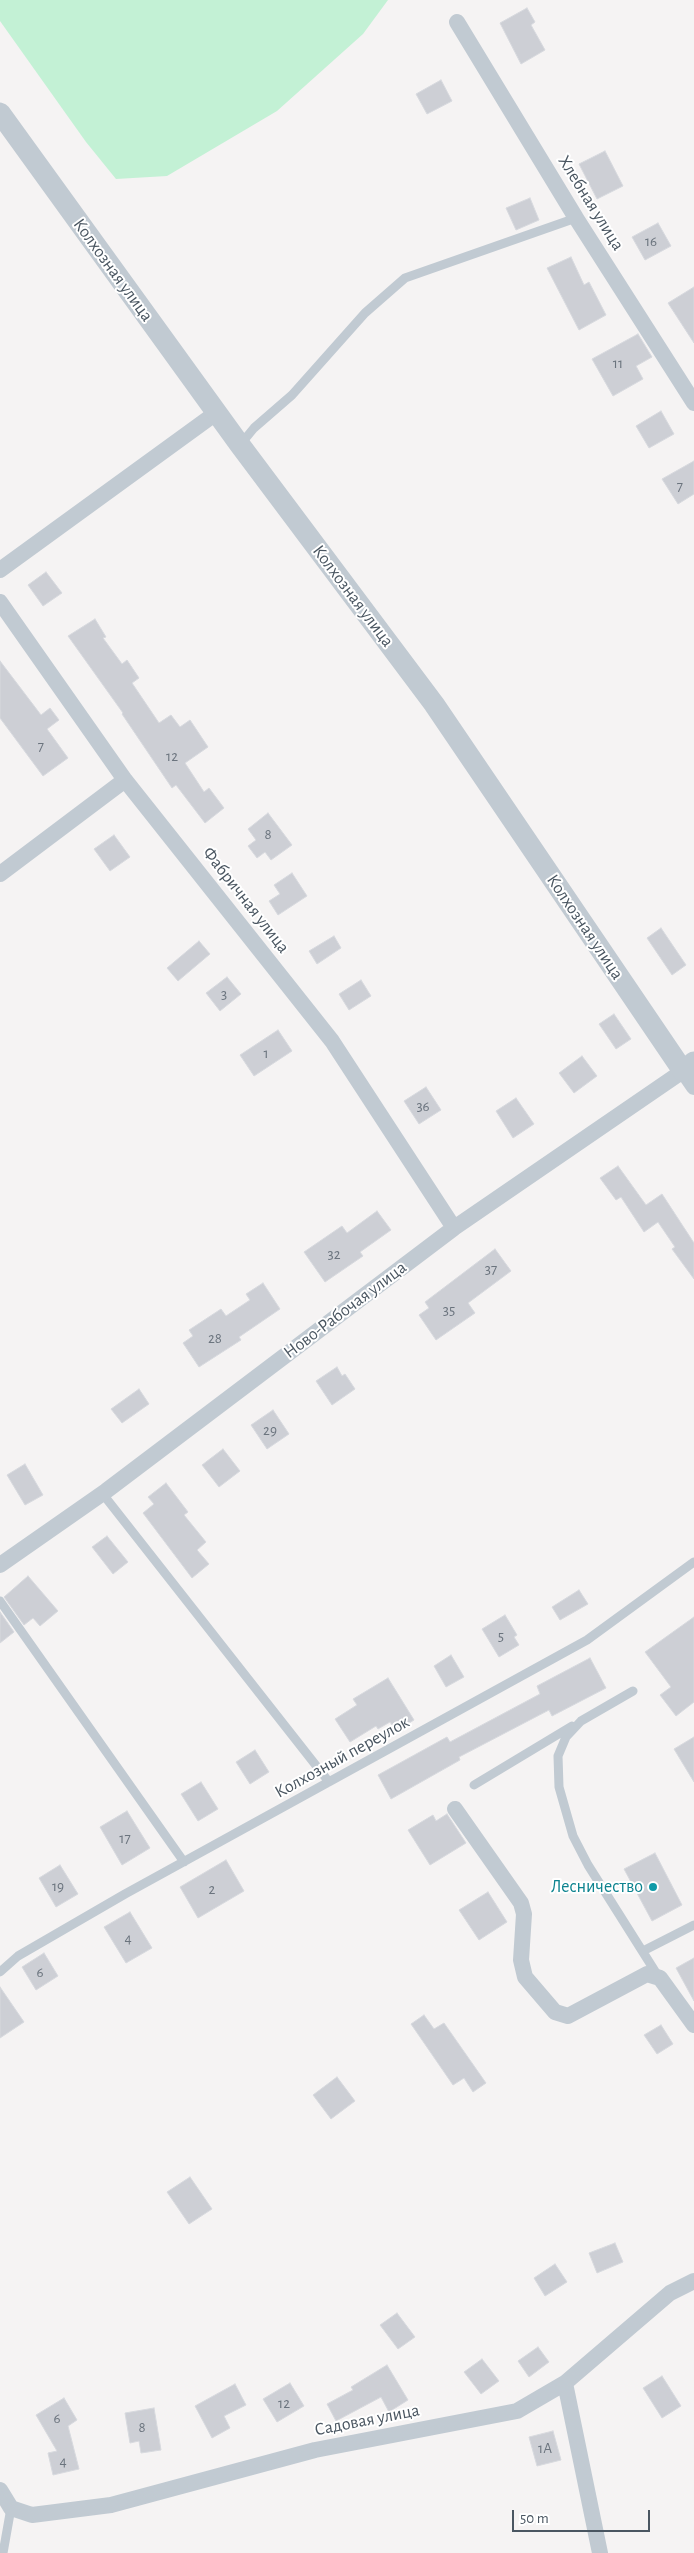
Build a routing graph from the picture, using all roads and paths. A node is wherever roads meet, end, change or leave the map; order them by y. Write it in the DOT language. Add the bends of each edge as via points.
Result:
graph roads {
  1 [pos="457,22"];
  2 [pos="0,113"];
  3 [pos="576,218"];
  4 [pos="694,403"];
  5 [pos="216,413"];
  6 [pos="240,445"];
  7 [pos="0,570"];
  8 [pos="0,602"];
  9 [pos="125,780"];
  10 [pos="0,874"];
  11 [pos="690,1073"];
  12 [pos="454,1228"];
  13 [pos="102,1493"];
  14 [pos="694,1562"];
  15 [pos="0,1565"];
  16 [pos="0,1601"];
  17 [pos="633,1691"];
  18 [pos="581,1721"];
  19 [pos="329,1782"];
  20 [pos="474,1785"];
  21 [pos="455,1808"];
  22 [pos="184,1862"];
  23 [pos="694,1925"];
  24 [pos="643,1951"];
  25 [pos="0,1972"];
  26 [pos="660,1978"];
  27 [pos="694,2024"];
  28 [pos="694,2281"];
  29 [pos="565,2383"];
  30 [pos="0,2490"];
  31 [pos="11,2508"];
  32 [pos="3,2553"];
  33 [pos="600,2553"];
  1 -- 3 [label="street, Хлебная улица"];
  2 -- 5 [label="street, Колхозная улица"];
  3 -- 4 [label="street, Хлебная улица"];
  3 -- 6 [label="lane" via="404,278 365,313 292,395 254,428"];
  5 -- 6 [label="street, Колхозная улица"];
  5 -- 7 [label="street"];
  6 -- 11 [label="street, Колхозная улица" via="434,704"];
  8 -- 9 [label="street, Фабричная улица"];
  9 -- 10 [label="street"];
  9 -- 12 [label="street, Фабричная улица" via="332,1041"];
  11 -- 12 [label="street, Ново-Рабочая улица"];
  12 -- 13 [label="street, Ново-Рабочая улица"];
  13 -- 15 [label="street, Ново-Рабочая улица"];
  13 -- 19 [label="lane"];
  14 -- 19 [label="lane, Колхозный переулок" via="587,1640"];
  16 -- 22 [label="lane"];
  17 -- 18 [label="lane"];
  18 -- 20 [label="lane"];
  18 -- 24 [label="lane" via="566,1737 558,1756 559,1787 573,1836"];
  19 -- 22 [label="lane, Колхозный переулок"];
  21 -- 26 [label="street" via="521,1902 524,1914 521,1960 525,1977 555,2012 568,2016 647,1974"];
  22 -- 25 [label="lane, Колхозный переулок" via="18,1956"];
  23 -- 24 [label="lane"];
  24 -- 26 [label="lane"];
  26 -- 27 [label="street"];
  28 -- 29 [label="street, Садовая улица" via="670,2294"];
  29 -- 31 [label="street, Садовая улица" via="516,2411 315,2450 111,2505 32,2515"];
  29 -- 33 [label="street"];
  30 -- 31 [label="street"];
  31 -- 32 [label="lane"];
}
